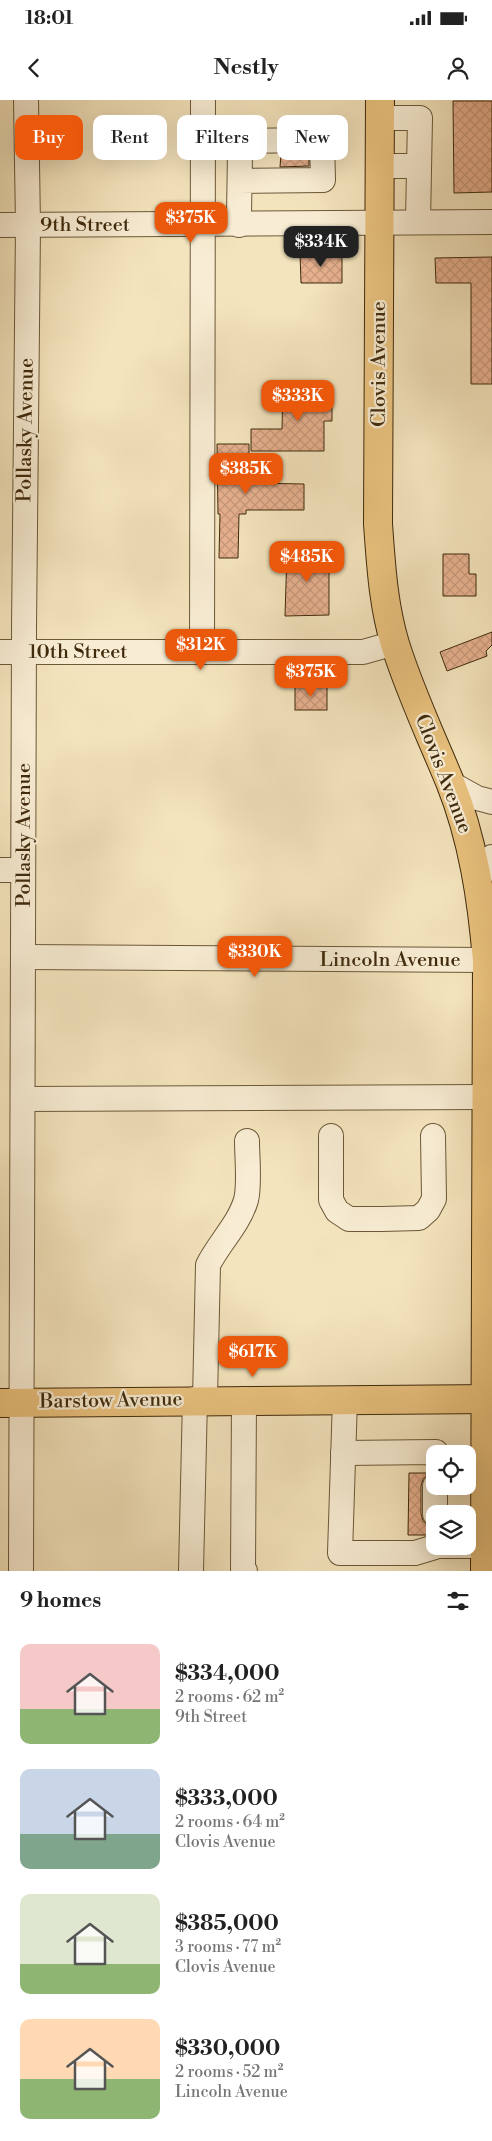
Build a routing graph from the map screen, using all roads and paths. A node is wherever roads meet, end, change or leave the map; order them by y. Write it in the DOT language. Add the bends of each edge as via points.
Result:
graph roads {
  1 [pos="26,100"];
  2 [pos="203,100"];
  3 [pos="380,109"];
  4 [pos="380,166"];
  5 [pos="419,166"];
  6 [pos="240,181"];
  7 [pos="418,222"];
  8 [pos="492,222"];
  9 [pos="381,223"];
  10 [pos="0,225"];
  11 [pos="28,225"];
  12 [pos="202,225"];
  13 [pos="239,225"];
  14 [pos="395,643"];
  15 [pos="0,652"];
  16 [pos="24,652"];
  17 [pos="202,652"];
  18 [pos="450,783"];
  19 [pos="492,802"];
  20 [pos="492,857"];
  21 [pos="0,870"];
  22 [pos="24,870"];
  23 [pos="478,880"];
  24 [pos="23,957"];
  25 [pos="487,960"];
  26 [pos="486,1097"];
  27 [pos="23,1099"];
  28 [pos="331,1136"];
  29 [pos="433,1136"];
  30 [pos="247,1141"];
  31 [pos="488,1398"];
  32 [pos="200,1399"];
  33 [pos="244,1399"];
  34 [pos="345,1399"];
  35 [pos="11,1403"];
  36 [pos="426,1452"];
  37 [pos="343,1454"];
  38 [pos="476,1474"];
  39 [pos="426,1550"];
  40 [pos="472,1555"];
  41 [pos="485,1558"];
  42 [pos="21,1571"];
  43 [pos="191,1571"];
  44 [pos="245,1571"];
  1 -- 11 [label="street, Pollasky Avenue"];
  2 -- 12 [label="street"];
  3 -- 4 [label="main road, Clovis Avenue"];
  3 -- 5 [label="street" via="420,118"];
  4 -- 5 [label="street"];
  4 -- 9 [label="main road, Clovis Avenue"];
  5 -- 7 [label="street"];
  6 -- 13 [label="street"];
  7 -- 8 [label="street, 9th Street"];
  7 -- 9 [label="street, 9th Street"];
  9 -- 13 [label="street, 9th Street"];
  9 -- 14 [label="main road, Clovis Avenue" via="378,524 383,594"];
  10 -- 11 [label="street, 9th Street"];
  11 -- 12 [label="street, 9th Street"];
  11 -- 16 [label="street, Pollasky Avenue"];
  12 -- 13 [label="street, 9th Street"];
  12 -- 17 [label="street"];
  14 -- 17 [label="street, 10th Street" via="364,652"];
  14 -- 18 [label="main road, Clovis Avenue" via="420,716"];
  15 -- 16 [label="street, 10th Street"];
  16 -- 17 [label="street, 10th Street"];
  16 -- 22 [label="street, Pollasky Avenue"];
  18 -- 19 [label="street" via="477,798"];
  18 -- 23 [label="main road, Clovis Avenue"];
  20 -- 23 [label="street"];
  21 -- 22 [label="street"];
  22 -- 24 [label="street, Pollasky Avenue"];
  23 -- 25 [label="main road, Clovis Avenue"];
  24 -- 25 [label="street, Lincoln Avenue"];
  24 -- 27 [label="street, Pollasky Avenue"];
  25 -- 26 [label="main road, Clovis Avenue"];
  26 -- 27 [label="street"];
  26 -- 31 [label="main road, Clovis Avenue"];
  27 -- 35 [label="street, Pollasky Avenue"];
  28 -- 29 [label="street" via="331,1200 349,1219 419,1218 428,1210 434,1199"];
  30 -- 32 [label="street" via="246,1199 237,1221 218,1245 208,1265"];
  31 -- 34 [label="main road, Barstow Avenue"];
  31 -- 38 [label="main road, Clovis Avenue"];
  32 -- 33 [label="main road, Barstow Avenue"];
  32 -- 35 [label="main road, Barstow Avenue"];
  32 -- 43 [label="street"];
  33 -- 34 [label="main road, Barstow Avenue"];
  33 -- 44 [label="street"];
  34 -- 37 [label="street"];
  35 -- 42 [label="street, Pollasky Avenue"];
  36 -- 37 [label="street"];
  37 -- 39 [label="street" via="340,1553 415,1553"];
  38 -- 41 [label="main road, Clovis Avenue"];
  40 -- 41 [label="street"];
}
